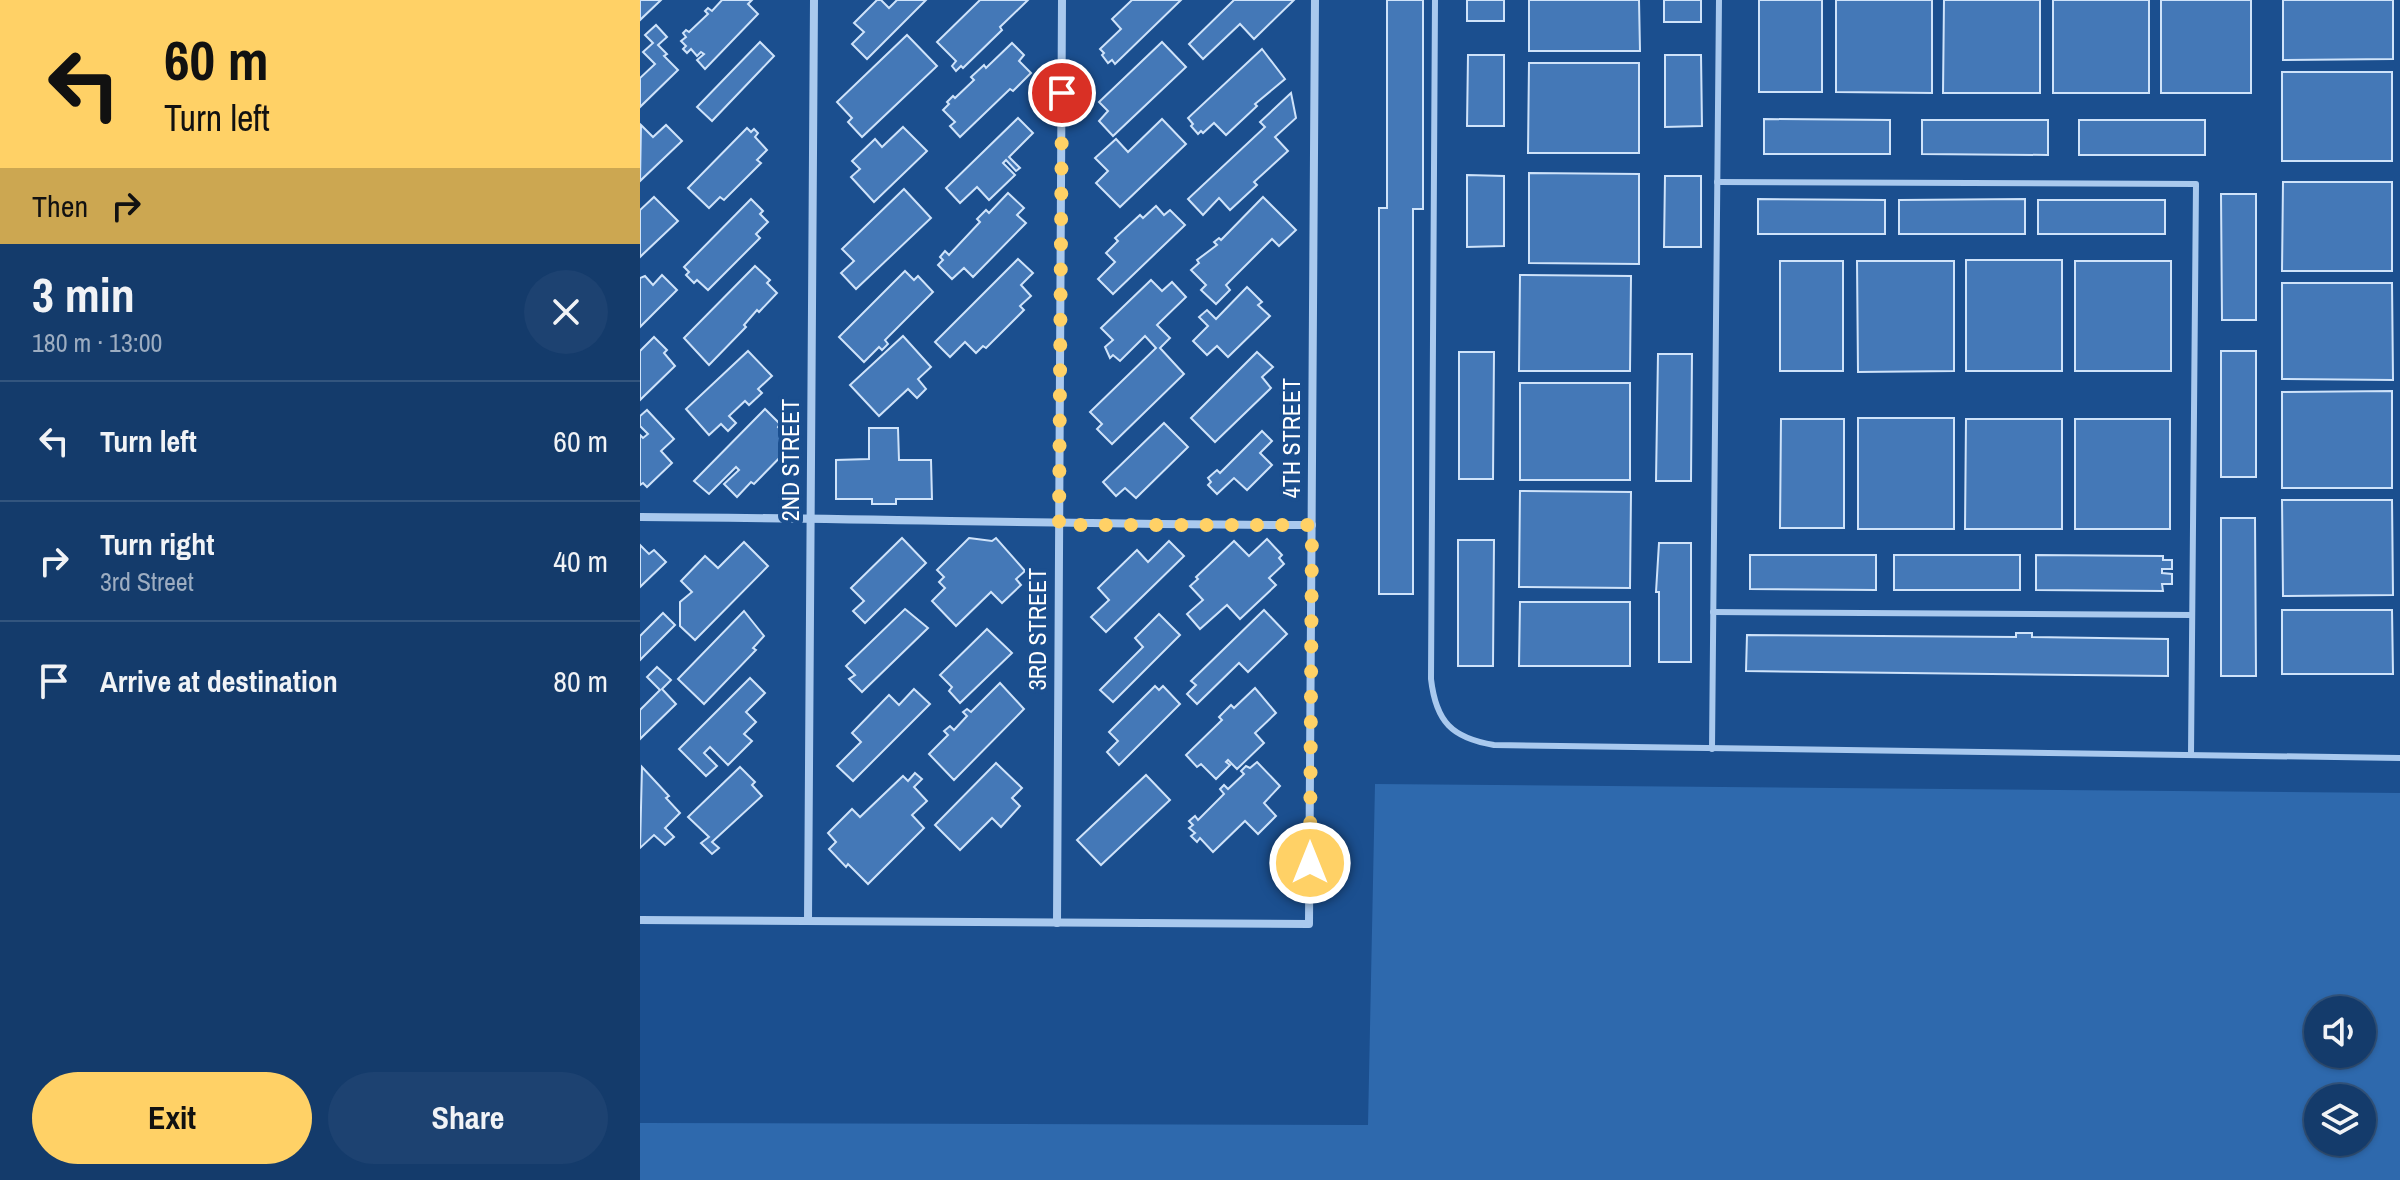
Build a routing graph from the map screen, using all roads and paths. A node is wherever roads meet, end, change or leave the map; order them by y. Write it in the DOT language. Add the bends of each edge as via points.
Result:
graph roads {
  1 [pos="814,0"];
  2 [pos="1062,0"];
  3 [pos="1315,0"];
  4 [pos="1435,0"];
  5 [pos="1719,0"];
  6 [pos="1717,182"];
  7 [pos="640,517"];
  8 [pos="811,518"];
  9 [pos="1059,525"];
  10 [pos="1312,525"];
  11 [pos="1713,612"];
  12 [pos="2192,615"];
  13 [pos="1712,749"];
  14 [pos="2191,755"];
  15 [pos="2400,758"];
  16 [pos="640,920"];
  17 [pos="808,921"];
  18 [pos="1057,923"];
  1 -- 8 [label="street, 2ND STREET"];
  2 -- 9 [label="street, 3RD STREET"];
  3 -- 10 [label="street, 4TH STREET"];
  4 -- 13 [label="lane" via="1433,701 1450,730 1494,745"];
  5 -- 6 [label="lane"];
  6 -- 11 [label="lane"];
  6 -- 12 [label="lane" via="2196,184"];
  7 -- 8 [label="street"];
  8 -- 9 [label="street"];
  8 -- 17 [label="street, 2ND STREET"];
  9 -- 10 [label="street"];
  9 -- 18 [label="street, 3RD STREET"];
  10 -- 18 [label="street, 4TH STREET" via="1309,924"];
  11 -- 12 [label="lane"];
  11 -- 13 [label="lane"];
  12 -- 14 [label="lane"];
  13 -- 14 [label="lane"];
  14 -- 15 [label="lane"];
  16 -- 17 [label="street"];
  17 -- 18 [label="street"];
}
